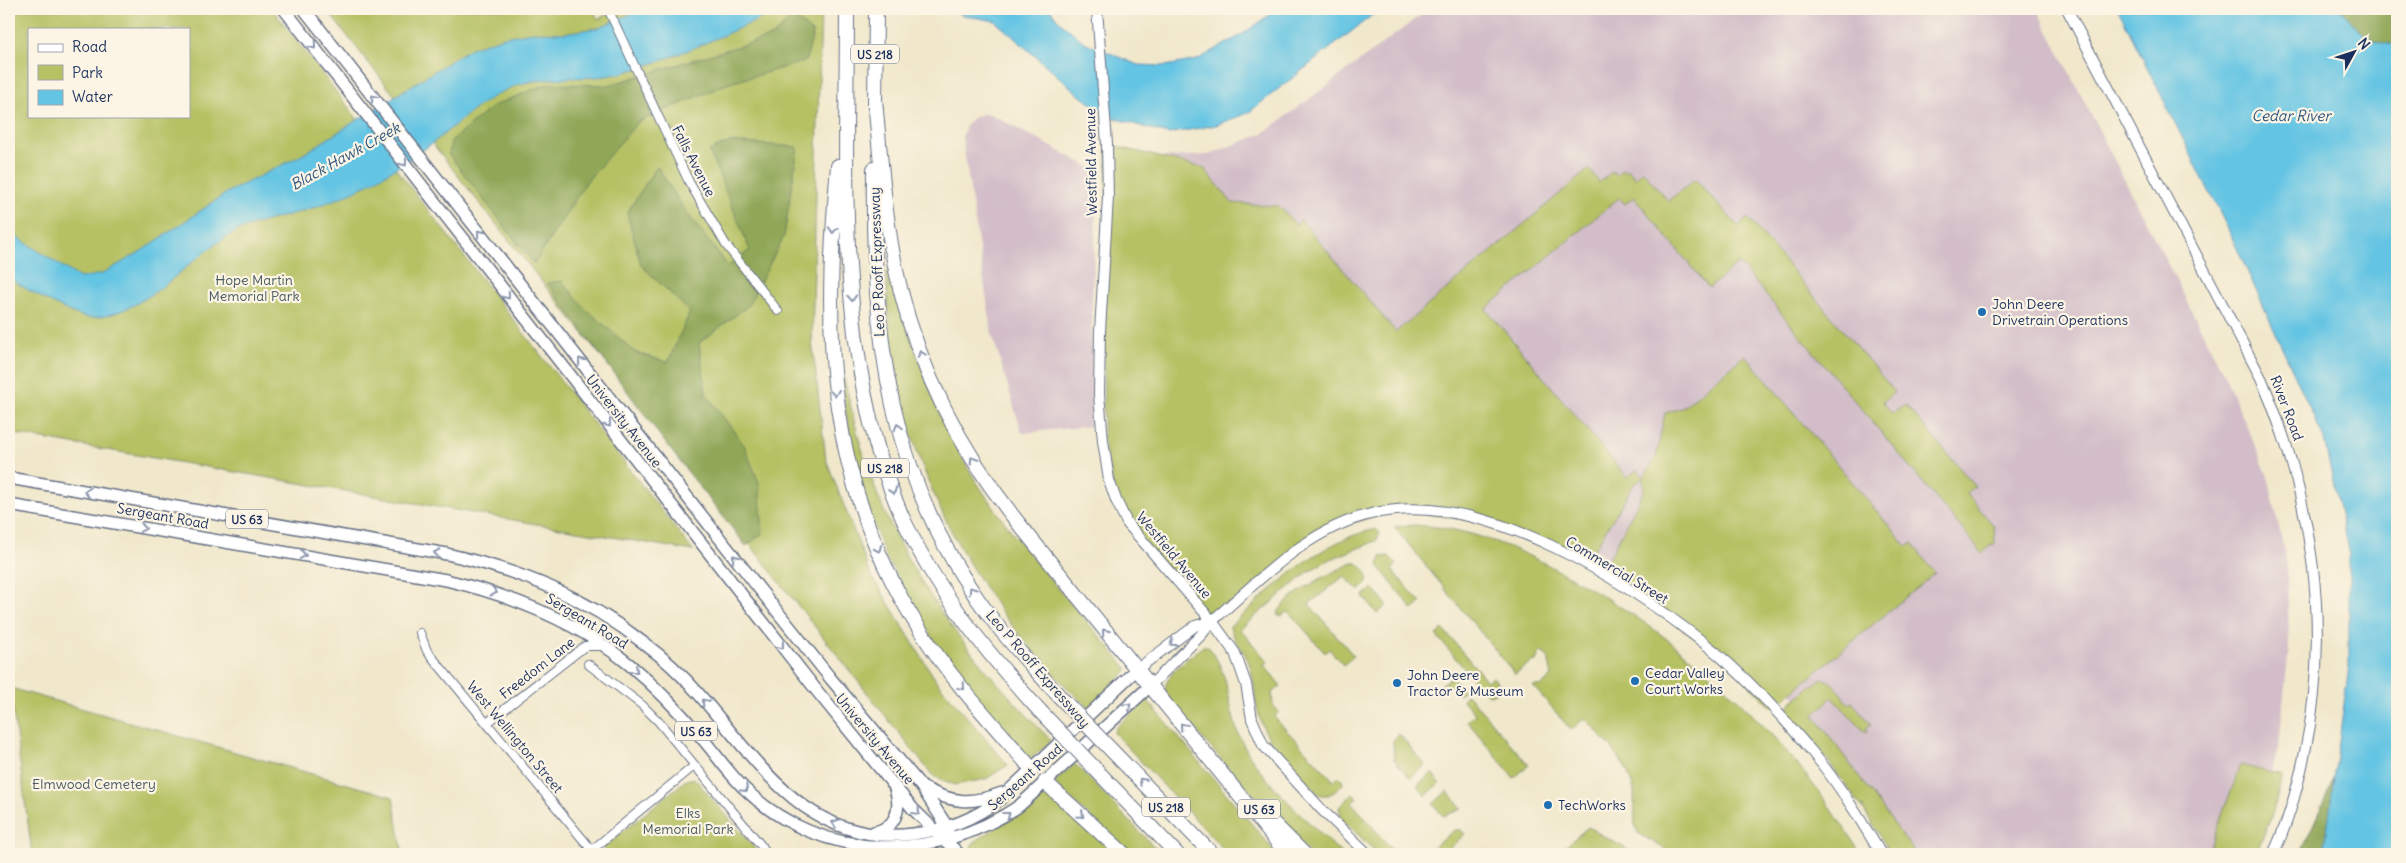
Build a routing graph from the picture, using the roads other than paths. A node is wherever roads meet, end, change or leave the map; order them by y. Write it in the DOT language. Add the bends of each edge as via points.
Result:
graph roads {
  1 [pos="284,9"];
  2 [pos="304,9"];
  3 [pos="608,9"];
  4 [pos="847,9"];
  5 [pos="876,9"];
  6 [pos="2067,9"];
  7 [pos="1098,12"];
  8 [pos="878,177"];
  9 [pos="842,181"];
  10 [pos="778,311"];
  11 [pos="9,478"];
  12 [pos="9,505"];
  13 [pos="1212,621"];
  14 [pos="420,633"];
  15 [pos="607,647"];
  16 [pos="588,664"];
  17 [pos="1136,670"];
  18 [pos="1150,686"];
  19 [pos="487,723"];
  20 [pos="1214,764"];
  21 [pos="694,766"];
  22 [pos="1032,769"];
  23 [pos="1045,782"];
  24 [pos="894,785"];
  25 [pos="921,786"];
  26 [pos="1009,790"];
  27 [pos="948,828"];
  28 [pos="934,832"];
  29 [pos="865,833"];
  30 [pos="948,845"];
  31 [pos="591,853"];
  32 [pos="768,854"];
  33 [pos="959,854"];
  34 [pos="1124,854"];
  35 [pos="1177,854"];
  36 [pos="1212,854"];
  37 [pos="1287,854"];
  38 [pos="1304,854"];
  39 [pos="1368,854"];
  40 [pos="1881,854"];
  41 [pos="2272,854"];
  1 -- 24 [label="main road, University Avenue, one-way" via="817,692"];
  25 -- 2 [label="main road, University Avenue, one-way" via="801,642"];
  3 -- 10 [label="street, Falls Avenue" via="689,182 726,245"];
  4 -- 9 [label="highway, US 218"];
  5 -- 8 [label="highway, US 218"];
  6 -- 41 [label="street, River Road" via="2261,378 2284,436 2301,496 2316,589 2315,683 2300,776 2282,836"];
  7 -- 13 [label="street, Westfield Avenue" via="1108,198 1099,394 1109,480 1128,522"];
  17 -- 8 [label="highway, one-way" via="1000,500 952,424 929,374 907,313"];
  36 -- 8 [label="highway, Leo P Rooff Expressway / US 218, one-way, bridge" via="1059,696 990,616 941,538 914,478 894,409 881,343 877,311"];
  9 -- 22 [label="highway, one-way" via="830,273 833,379 845,450 862,512 894,584 920,630 955,680"];
  9 -- 35 [label="highway, Leo P Rooff Expressway / US 218, one-way, bridge" via="856,349 874,433 904,521 952,605 993,660"];
  29 -- 11 [label="main road, Sergeant Road / US 63, one-way" via="829,822 796,802 764,773 697,691 672,667 617,623 539,581 447,554"];
  12 -- 15 [label="main road, Sergeant Road / US 63, one-way" via="364,565 478,588 531,606"];
  13 -- 17 [label="street, one-way" via="1195,626"];
  13 -- 18 [label="street"];
  13 -- 39 [label="street, Westfield Avenue" via="1235,652 1242,668 1252,719 1263,745 1322,810"];
  13 -- 40 [label="street, Commercial Street" via="1302,545 1346,522 1370,514 1418,508 1469,515 1494,523 1579,560 1714,651 1773,708 1813,753"];
  14 -- 19 [label="street, West Wellington Street" via="427,651"];
  15 -- 19 [label="street, Freedom Lane" via="585,646"];
  15 -- 30 [label="main road, Sergeant Road / US 63, one-way" via="654,686 744,788 783,820 834,843 875,852 916,851"];
  16 -- 21 [label="street" via="642,705"];
  17 -- 18 [label="highway, US 63"];
  17 -- 22 [label="main road, Sergeant Road / US 63"];
  20 -- 18 [label="highway, US 63, one-way"];
  23 -- 18 [label="main road, Sergeant Road, one-way"];
  19 -- 31 [label="street, West Wellington Street"];
  20 -- 37 [label="highway"];
  20 -- 38 [label="highway, US 63"];
  21 -- 31 [label="street"];
  21 -- 32 [label="street"];
  22 -- 23 [label="main road"];
  22 -- 26 [label="main road, Sergeant Road / US 63"];
  30 -- 23 [label="main road, Sergeant Road, one-way" via="998,822"];
  23 -- 34 [label="highway, one-way"];
  24 -- 28 [label="main road, University Avenue, one-way"];
  24 -- 29 [label="main road" via="899,803 895,818 886,828"];
  25 -- 26 [label="main road" via="940,796 962,801 990,798"];
  25 -- 27 [label="main road, University Avenue"];
  26 -- 27 [label="main road, Sergeant Road / US 63" via="976,816"];
  27 -- 28 [label="main road, Sergeant Road / US 63"];
  27 -- 30 [label="main road"];
  28 -- 29 [label="main road, Sergeant Road / US 63" via="901,836"];
  28 -- 30 [label="main road, University Avenue"];
  30 -- 33 [label="main road, University Avenue"];
}
